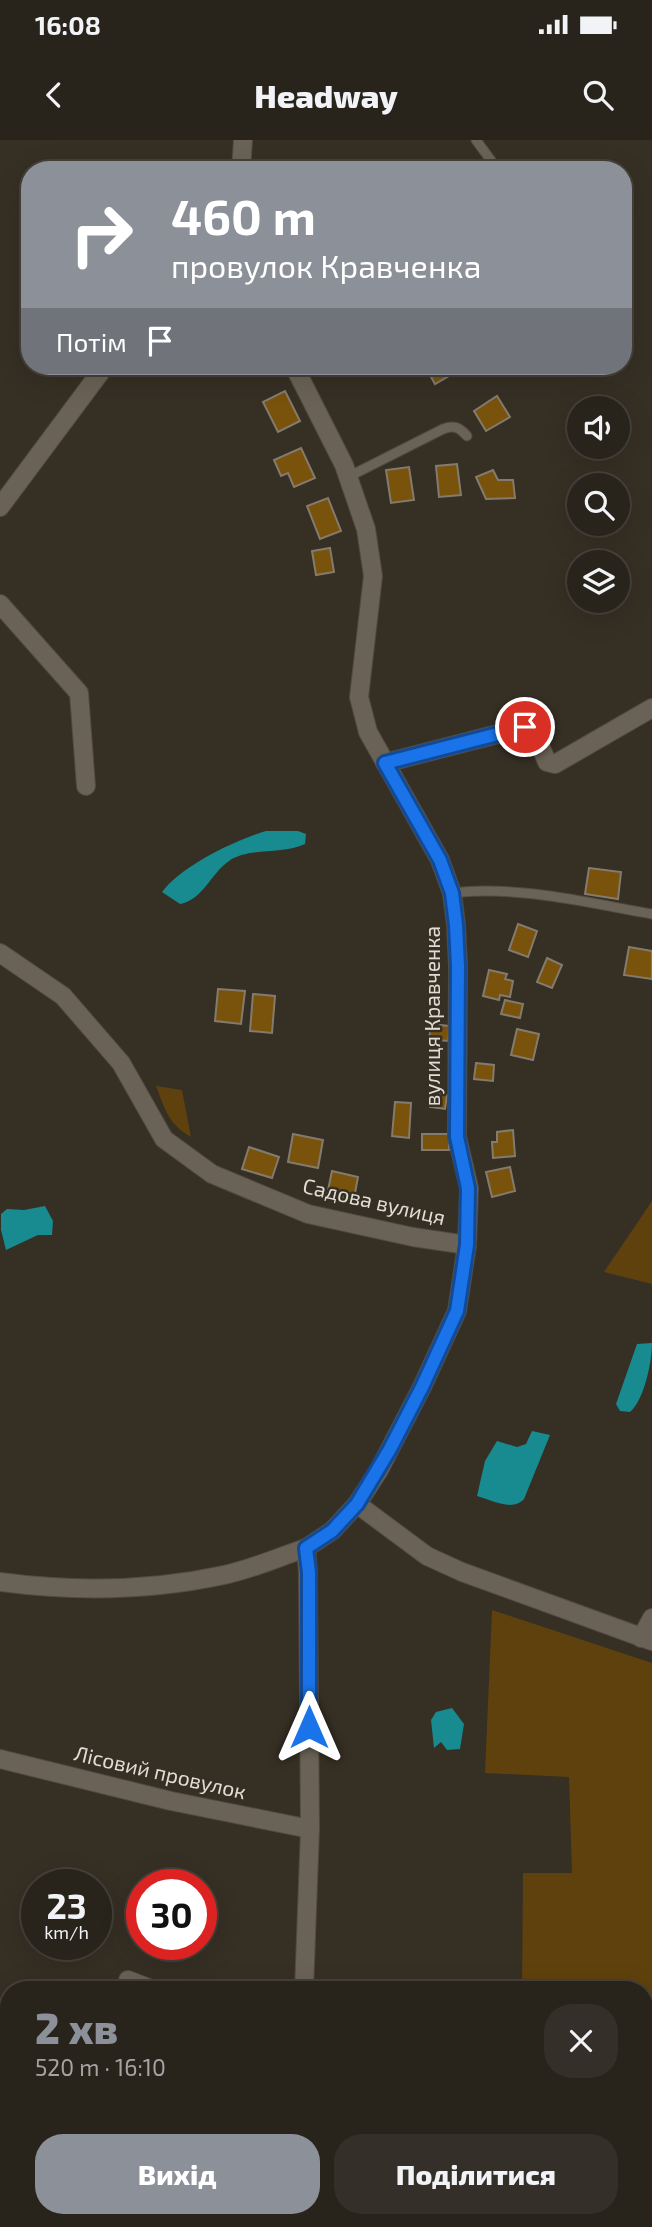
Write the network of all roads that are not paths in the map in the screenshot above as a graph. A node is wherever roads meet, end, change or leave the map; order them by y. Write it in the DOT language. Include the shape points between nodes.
graph roads {
  1 [pos="243,140"];
  2 [pos="476,140"];
  3 [pos="242,161"];
  4 [pos="491,161"];
  5 [pos="98,375"];
  6 [pos="299,375"];
  7 [pos="467,436"];
  8 [pos="348,477"];
  9 [pos="0,508"];
  10 [pos="0,604"];
  11 [pos="652,708"];
  12 [pos="385,763"];
  13 [pos="86,786"];
  14 [pos="452,893"];
  15 [pos="652,914"];
  16 [pos="0,953"];
  17 [pos="467,1245"];
  18 [pos="357,1504"];
  19 [pos="306,1548"];
  20 [pos="0,1582"];
  21 [pos="652,1618"];
  22 [pos="647,1639"];
  23 [pos="0,1759"];
  24 [pos="310,1829"];
  25 [pos="128,1979"];
  26 [pos="133,1981"];
  27 [pos="304,1981"];
  1 -- 3 [label="street"];
  2 -- 4 [label="lane"];
  5 -- 9 [label="street"];
  6 -- 8 [label="street, вулиця Кравченка"];
  7 -- 8 [label="lane" via="460,428 443,429"];
  8 -- 12 [label="street, вулиця Кравченка" via="366,530 373,576 359,698 368,732"];
  10 -- 13 [label="street" via="79,693"];
  11 -- 12 [label="street" via="555,764 547,762 534,731 525,727"];
  12 -- 14 [label="street, вулиця Кравченка" via="440,860"];
  14 -- 15 [label="lane" via="541,895"];
  14 -- 17 [label="street, вулиця Кравченка" via="458,966 457,1137 468,1188"];
  16 -- 17 [label="street, Садова вулиця" via="63,996 121,1062 164,1139 212,1174 308,1214"];
  17 -- 18 [label="street, вулиця Кравченка" via="457,1311 416,1399"];
  18 -- 19 [label="street, вулиця Кравченка" via="332,1531"];
  18 -- 22 [label="street" via="427,1556"];
  19 -- 20 [label="street, вулиця Кравченка" via="227,1574 158,1587 51,1589"];
  19 -- 24 [label="street"];
  21 -- 22 [label="street"];
  23 -- 24 [label="street, Лісовий провулок"];
  24 -- 27 [label="street"];
  25 -- 26 [label="street"];
}
